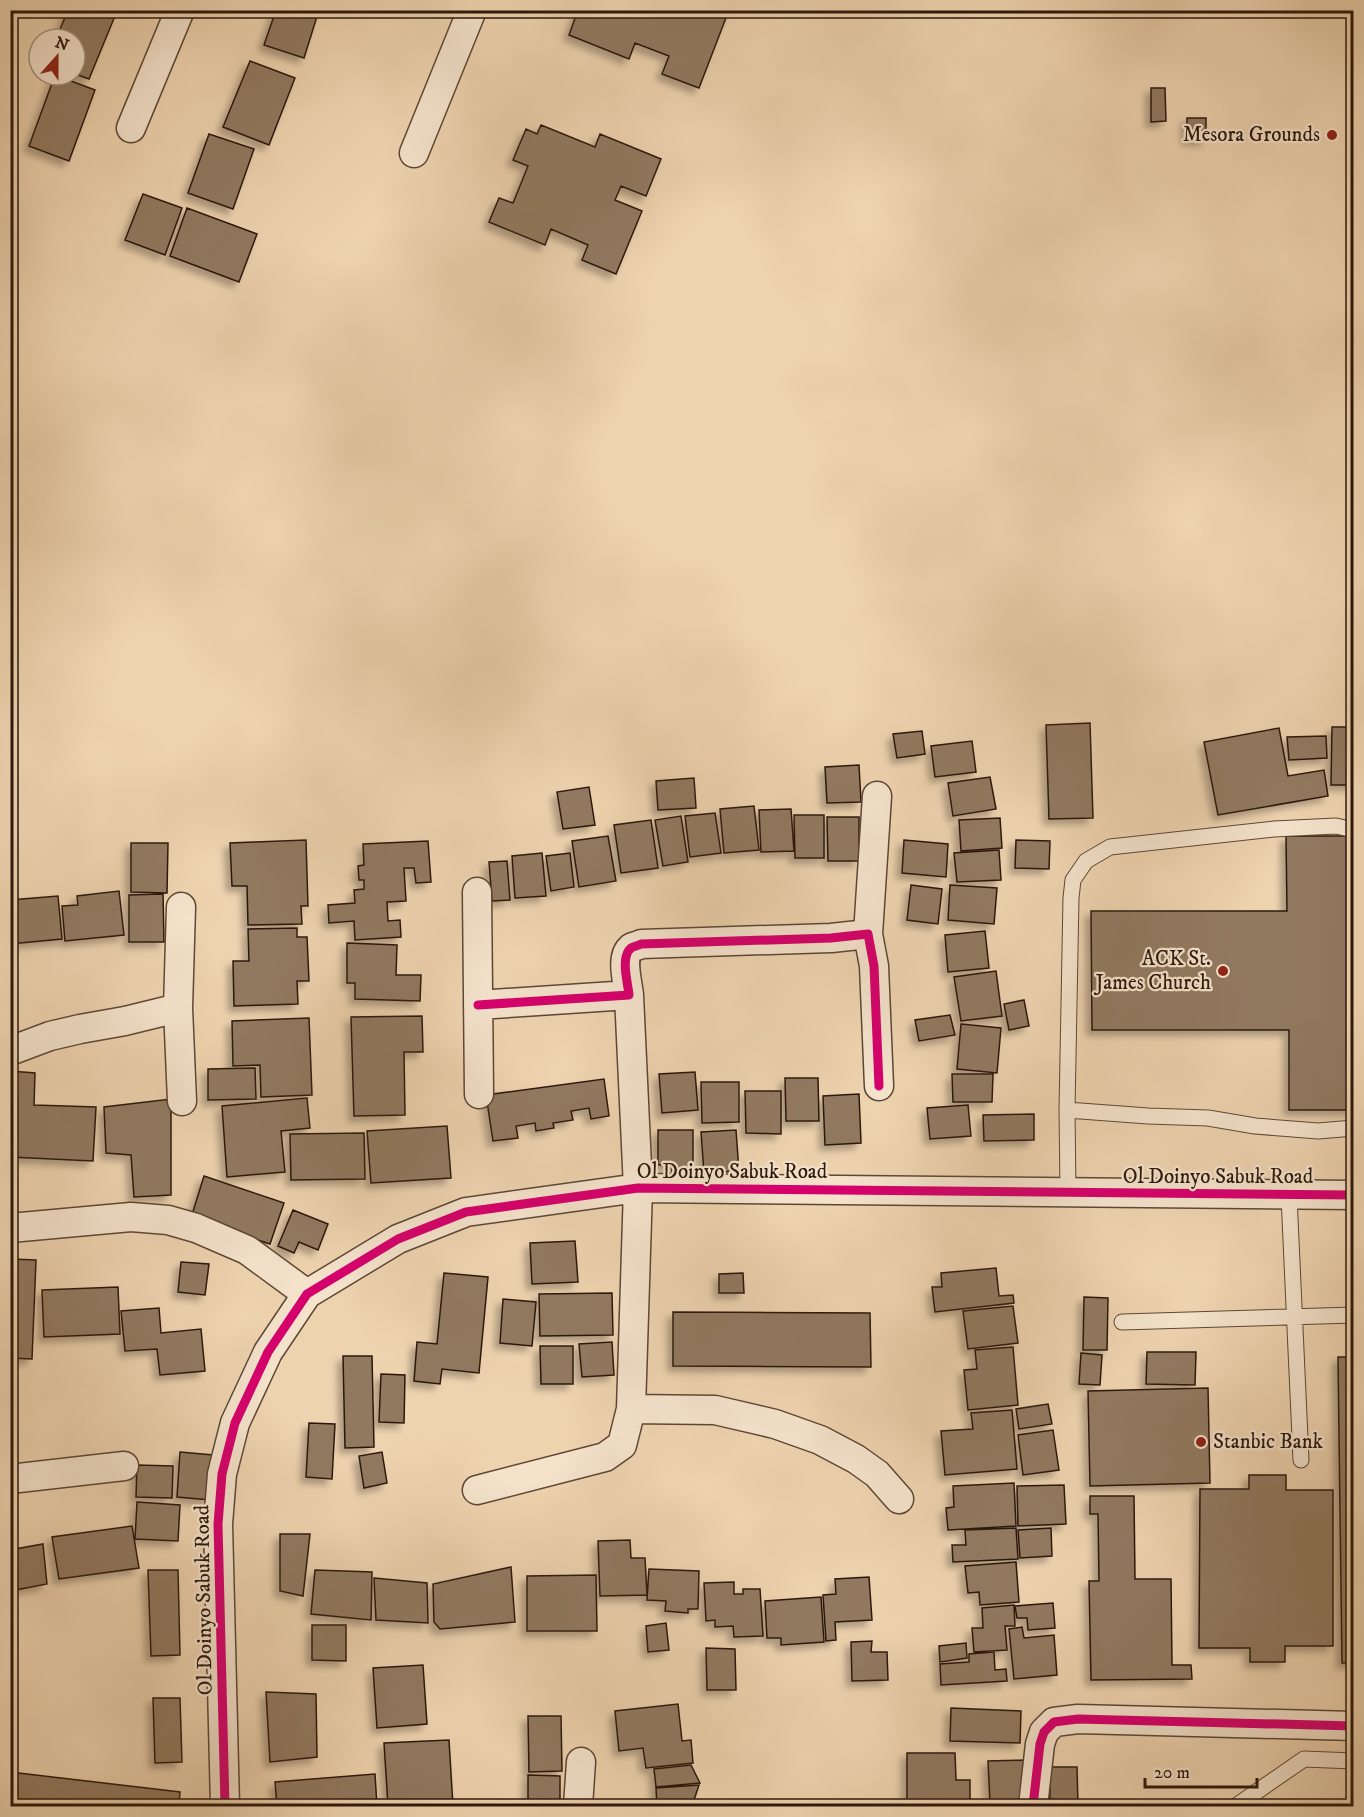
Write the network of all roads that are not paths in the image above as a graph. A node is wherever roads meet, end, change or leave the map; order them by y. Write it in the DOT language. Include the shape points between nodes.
graph roads {
  1 [pos="180,10"];
  2 [pos="472,10"];
  3 [pos="131,128"];
  4 [pos="414,153"];
  5 [pos="878,796"];
  6 [pos="1353,830"];
  7 [pos="477,892"];
  8 [pos="181,907"];
  9 [pos="868,934"];
  10 [pos="629,995"];
  11 [pos="478,1005"];
  12 [pos="178,1008"];
  13 [pos="10,1051"];
  14 [pos="879,1086"];
  15 [pos="479,1094"];
  16 [pos="182,1101"];
  17 [pos="1067,1110"];
  18 [pos="1353,1128"];
  19 [pos="638,1188"];
  20 [pos="1068,1194"];
  21 [pos="1353,1195"];
  22 [pos="1289,1196"];
  23 [pos="10,1228"];
  24 [pos="307,1294"];
  25 [pos="1353,1315"];
  26 [pos="1294,1318"];
  27 [pos="1122,1322"];
  28 [pos="631,1409"];
  29 [pos="1301,1460"];
  30 [pos="124,1466"];
  31 [pos="10,1479"];
  32 [pos="477,1490"];
  33 [pos="899,1499"];
  34 [pos="1353,1726"];
  35 [pos="1353,1761"];
  36 [pos="581,1762"];
  37 [pos="225,1806"];
  38 [pos="578,1806"];
  39 [pos="1032,1806"];
  40 [pos="1236,1806"];
  1 -- 3 [label="street"];
  2 -- 4 [label="street"];
  5 -- 9 [label="street"];
  6 -- 17 [label="lane" via="1336,826 1274,829 1110,847 1086,861 1073,880 1071,898"];
  7 -- 11 [label="street"];
  8 -- 12 [label="street"];
  9 -- 10 [label="street" via="640,945 631,948 627,956"];
  9 -- 14 [label="street" via="874,966"];
  10 -- 11 [label="street"];
  10 -- 19 [label="street"];
  11 -- 15 [label="street"];
  12 -- 13 [label="street" via="50,1036"];
  12 -- 16 [label="street"];
  17 -- 18 [label="lane" via="1208,1118 1318,1131"];
  17 -- 20 [label="lane"];
  19 -- 20 [label="street, Ol Doinyo Sabuk Road"];
  19 -- 24 [label="street, Ol Doinyo Sabuk Road" via="466,1212 398,1239"];
  19 -- 28 [label="street"];
  20 -- 22 [label="street, Ol Doinyo Sabuk Road"];
  21 -- 22 [label="street, Ol Doinyo Sabuk Road"];
  22 -- 26 [label="lane"];
  23 -- 24 [label="street" via="131,1217 168,1220 247,1250"];
  24 -- 37 [label="street, Ol Doinyo Sabuk Road" via="268,1352 234,1423 222,1474 218,1524"];
  25 -- 26 [label="lane"];
  26 -- 27 [label="lane"];
  26 -- 29 [label="lane"];
  28 -- 32 [label="street" via="622,1445 605,1457"];
  28 -- 33 [label="street" via="714,1410 775,1424 820,1440 856,1459 877,1474"];
  30 -- 31 [label="street"];
  34 -- 39 [label="street" via="1078,1719 1054,1722 1044,1732 1040,1744"];
  35 -- 40 [label="lane" via="1304,1759"];
  36 -- 38 [label="street"];
}
